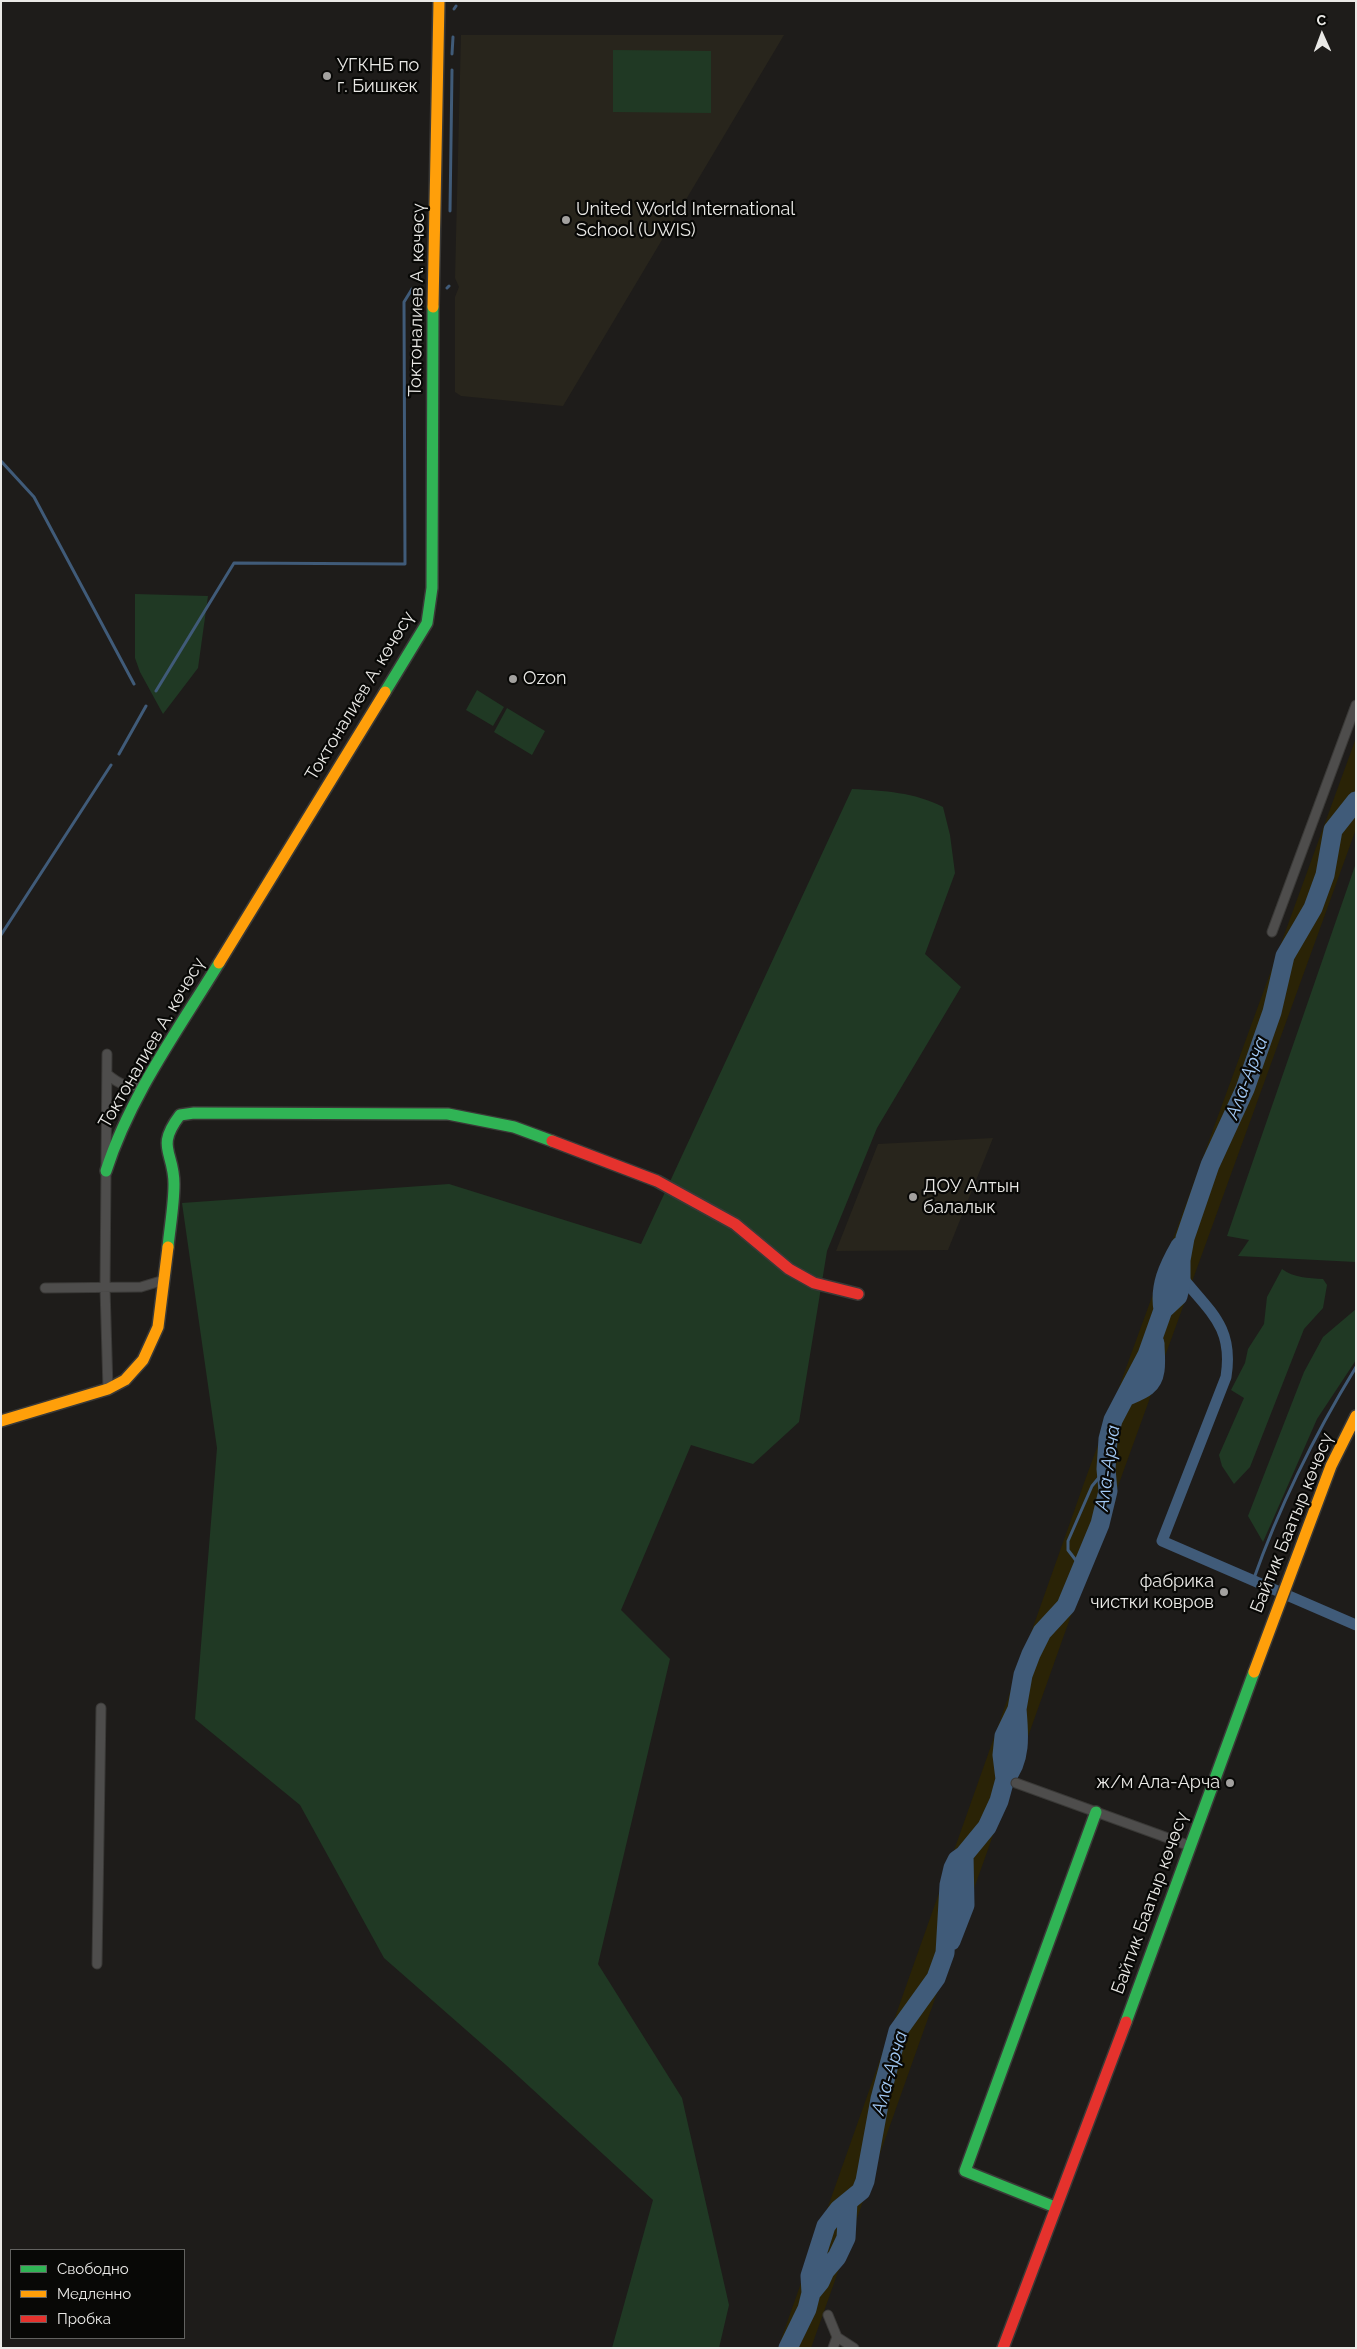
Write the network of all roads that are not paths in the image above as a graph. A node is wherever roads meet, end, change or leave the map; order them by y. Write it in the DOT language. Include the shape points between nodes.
graph roads {
  1 [pos="439,1"];
  2 [pos="1356,705"];
  3 [pos="1272,932"];
  4 [pos="107,1054"];
  5 [pos="107,1074"];
  6 [pos="146,1082"];
  7 [pos="106,1171"];
  8 [pos="164,1280"];
  9 [pos="45,1288"];
  10 [pos="105,1288"];
  11 [pos="858,1294"];
  12 [pos="108,1389"];
  13 [pos="1356,1416"];
  14 [pos="1,1421"];
  15 [pos="101,1708"];
  16 [pos="1016,1783"];
  17 [pos="1096,1812"];
  18 [pos="1190,1846"];
  19 [pos="97,1964"];
  20 [pos="1055,2208"];
  21 [pos="828,2315"];
  22 [pos="837,2337"];
  23 [pos="834,2348"];
  24 [pos="854,2348"];
  25 [pos="1003,2348"];
  1 -- 6 [label="street, Токтоналиев А. көчөсү" via="432,358 432,588 427,623"];
  2 -- 3 [label="street"];
  4 -- 5 [label="street"];
  5 -- 6 [label="street" via="123,1086 138,1086"];
  5 -- 7 [label="street"];
  6 -- 7 [label="street, Токтоналиев А. көчөсү" via="125,1119"];
  7 -- 10 [label="street"];
  8 -- 10 [label="street" via="142,1287"];
  8 -- 11 [label="street" via="174,1196 166,1142 171,1127 180,1116 194,1113 448,1114 514,1127 657,1181 735,1224 789,1269 814,1282"];
  8 -- 12 [label="street" via="158,1327 152,1343 125,1380"];
  9 -- 10 [label="street"];
  10 -- 12 [label="street"];
  12 -- 14 [label="street"];
  13 -- 18 [label="street, Байтик Баатыр көчөсү" via="1331,1466"];
  15 -- 19 [label="street"];
  16 -- 17 [label="street"];
  17 -- 18 [label="street"];
  17 -- 20 [label="street" via="965,2171"];
  18 -- 20 [label="street, Байтик Баатыр көчөсү"];
  20 -- 25 [label="street, Байтик Баатыр көчөсү"];
  21 -- 22 [label="street"];
  22 -- 23 [label="street"];
  22 -- 24 [label="street"];
}
